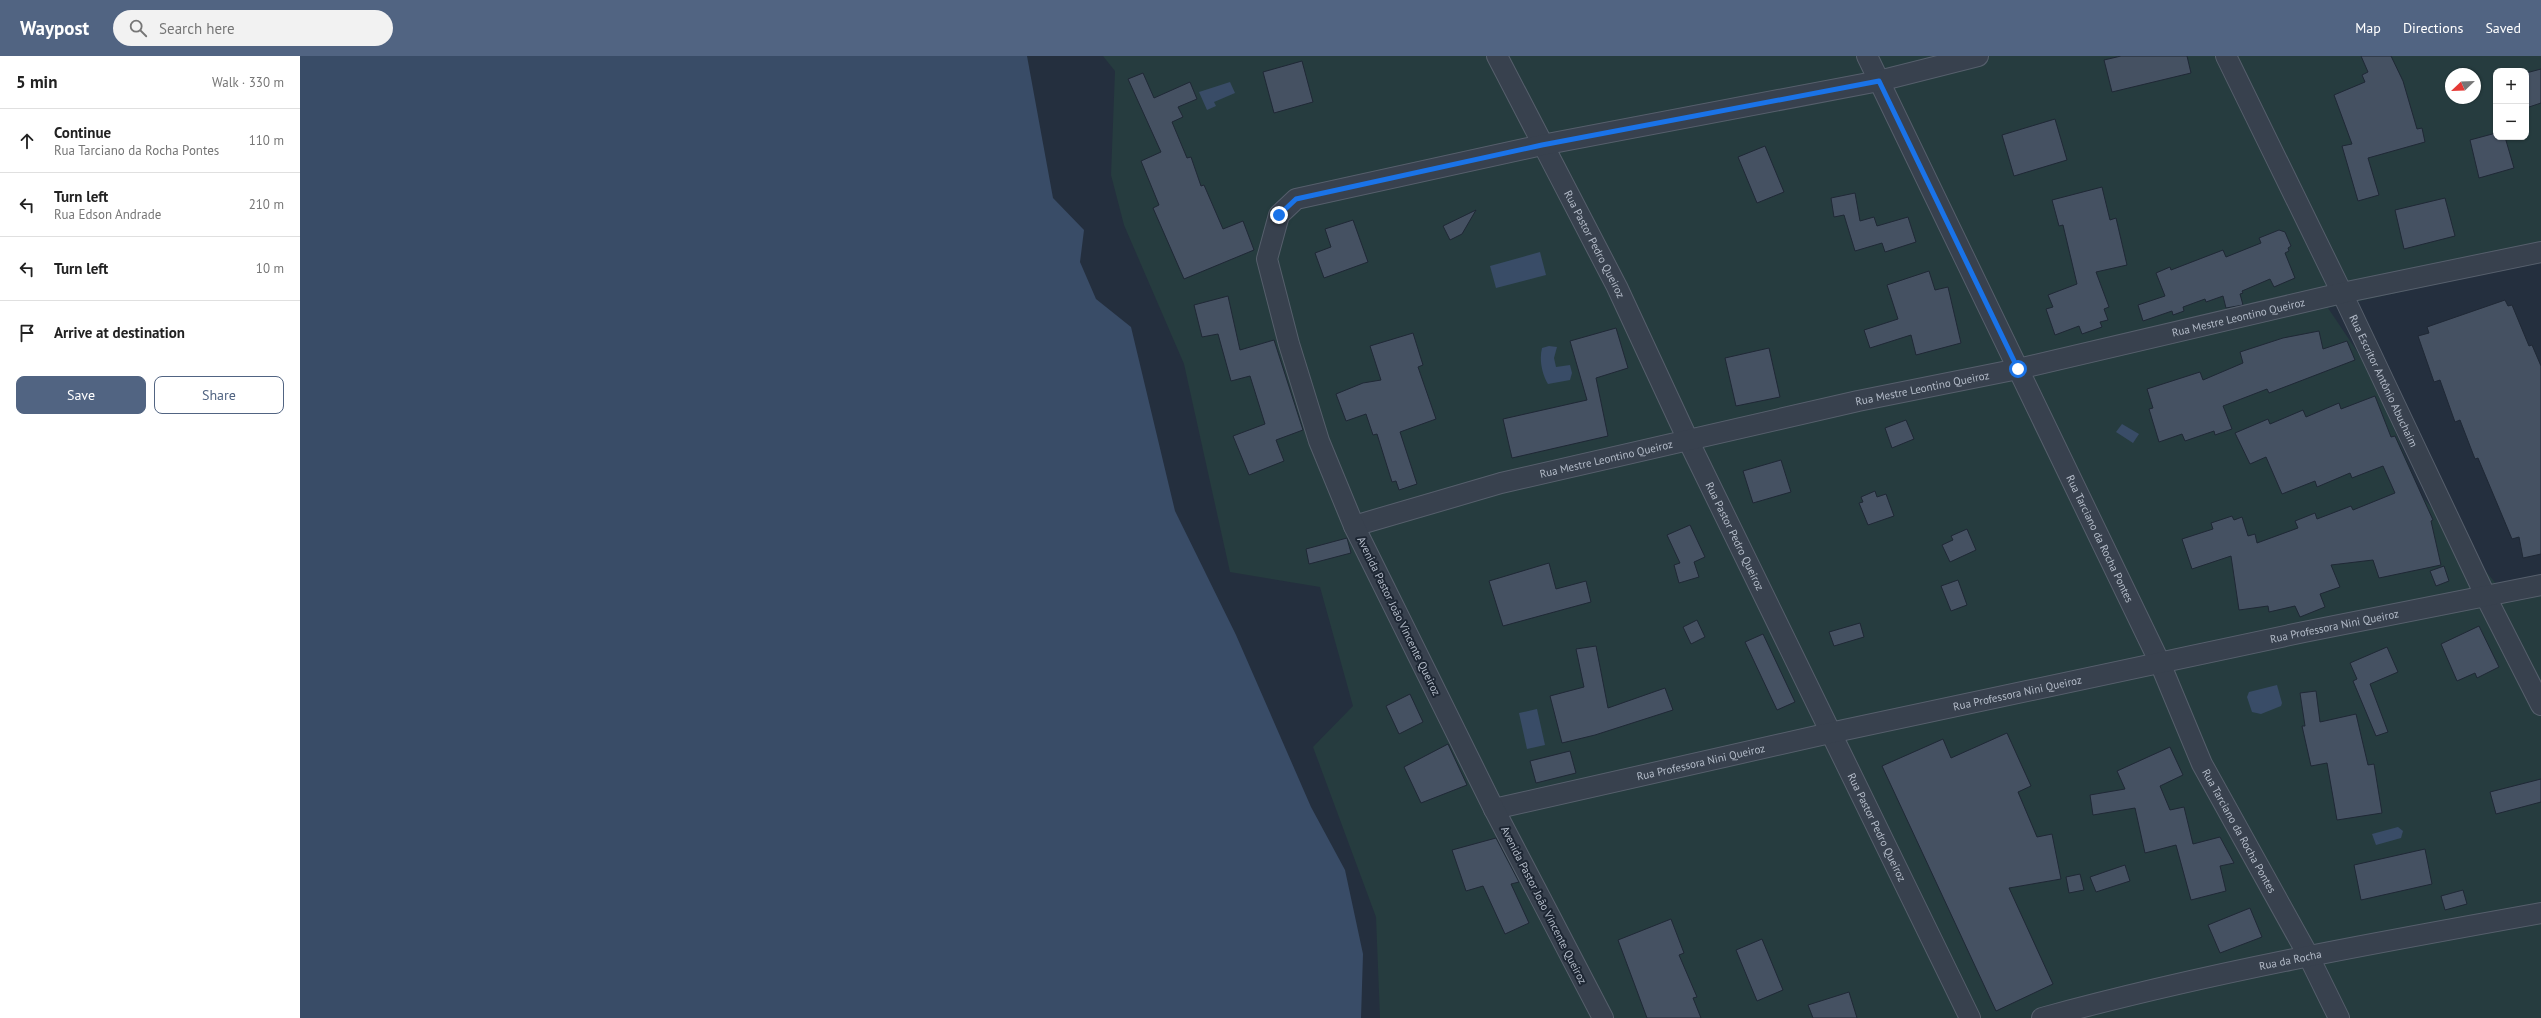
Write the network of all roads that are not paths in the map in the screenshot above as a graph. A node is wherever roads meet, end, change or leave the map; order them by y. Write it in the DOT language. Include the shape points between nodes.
graph roads {
  1 [pos="1497,56"];
  2 [pos="1867,56"];
  3 [pos="1978,56"];
  4 [pos="2226,56"];
  5 [pos="1879,81"];
  6 [pos="1542,145"];
  7 [pos="2541,252"];
  8 [pos="2342,293"];
  9 [pos="2018,369"];
  10 [pos="1688,440"];
  11 [pos="1354,526"];
  12 [pos="2541,585"];
  13 [pos="2486,597"];
  14 [pos="2160,663"];
  15 [pos="2541,705"];
  16 [pos="1830,733"];
  17 [pos="1494,809"];
  18 [pos="2541,913"];
  19 [pos="2308,955"];
  20 [pos="1603,1018"];
  21 [pos="1970,1018"];
  22 [pos="2042,1018"];
  23 [pos="2339,1018"];
  1 -- 6 [label="street, Rua Pastor Pedro Queiroz"];
  2 -- 5 [label="street, Rua Tarciano da Rocha Pontes"];
  3 -- 5 [label="street"];
  4 -- 8 [label="street, Rua Escritor Antônio Abuchaim"];
  5 -- 6 [label="street"];
  5 -- 9 [label="street, Rua Tarciano da Rocha Pontes"];
  6 -- 10 [label="street, Rua Pastor Pedro Queiroz" via="1617,287"];
  6 -- 11 [label="street, Avenida Pastor João Vincente Queiroz" via="1296,199 1279,215 1268,259 1289,344 1319,441"];
  7 -- 8 [label="street, Rua Mestre Leontino Queiroz"];
  8 -- 9 [label="street, Rua Mestre Leontino Queiroz"];
  8 -- 13 [label="street, Rua Escritor Antônio Abuchaim"];
  9 -- 10 [label="street, Rua Mestre Leontino Queiroz" via="1858,401"];
  9 -- 14 [label="street, Rua Tarciano da Rocha Pontes"];
  10 -- 11 [label="street, Rua Mestre Leontino Queiroz" via="1501,483"];
  10 -- 16 [label="street, Rua Pastor Pedro Queiroz"];
  11 -- 17 [label="street, Avenida Pastor João Vincente Queiroz"];
  12 -- 13 [label="street, Rua Professora Nini Queiroz"];
  13 -- 14 [label="street, Rua Professora Nini Queiroz"];
  13 -- 15 [label="street, Rua Escritor Antônio Abuchaim"];
  14 -- 16 [label="street, Rua Professora Nini Queiroz"];
  14 -- 19 [label="street, Rua Tarciano da Rocha Pontes" via="2202,764"];
  16 -- 17 [label="street, Rua Professora Nini Queiroz"];
  16 -- 21 [label="street, Rua Pastor Pedro Queiroz"];
  17 -- 20 [label="street, Avenida Pastor João Vincente Queiroz"];
  18 -- 19 [label="street, Rua da Rocha"];
  19 -- 22 [label="street, Rua da Rocha" via="2122,996"];
  19 -- 23 [label="street, Rua Tarciano da Rocha Pontes"];
}
